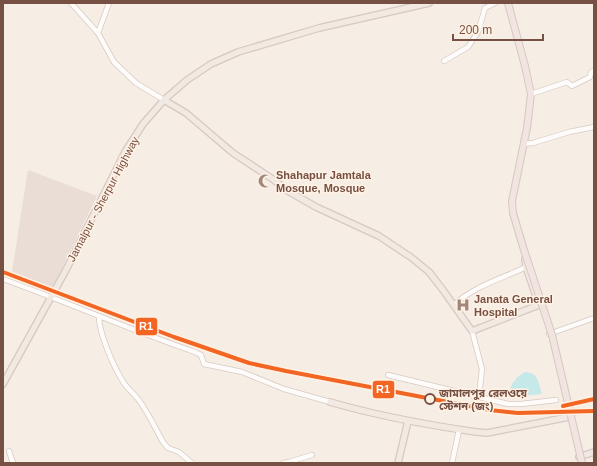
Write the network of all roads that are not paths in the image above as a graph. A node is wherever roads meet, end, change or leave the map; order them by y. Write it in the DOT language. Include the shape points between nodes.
graph roads {
  1 [pos="71,3"];
  2 [pos="109,3"];
  3 [pos="429,3"];
  4 [pos="495,3"];
  5 [pos="508,3"];
  6 [pos="98,33"];
  7 [pos="444,61"];
  8 [pos="594,71"];
  9 [pos="531,94"];
  10 [pos="164,100"];
  11 [pos="594,127"];
  12 [pos="523,144"];
  13 [pos="524,250"];
  14 [pos="526,267"];
  15 [pos="3,279"];
  16 [pos="52,297"];
  17 [pos="454,305"];
  18 [pos="539,305"];
  19 [pos="99,317"];
  20 [pos="594,318"];
  21 [pos="472,331"];
  22 [pos="549,334"];
  23 [pos="388,375"];
  24 [pos="3,384"];
  25 [pos="479,398"];
  26 [pos="556,400"];
  27 [pos="330,402"];
  28 [pos="569,417"];
  29 [pos="408,421"];
  30 [pos="459,430"];
  31 [pos="9,451"];
  32 [pos="594,452"];
  33 [pos="312,455"];
  34 [pos="580,461"];
  35 [pos="13,463"];
  36 [pos="192,463"];
  37 [pos="283,463"];
  38 [pos="289,463"];
  39 [pos="398,463"];
  40 [pos="452,463"];
  1 -- 6 [label="street"];
  2 -- 6 [label="street"];
  3 -- 10 [label="main road, Jamalpur - Sherpur Highway" via="319,28 238,52 211,64"];
  4 -- 7 [label="street" via="485,8 478,32 468,47"];
  5 -- 9 [label="highway"];
  6 -- 10 [label="street" via="114,62 136,83"];
  8 -- 9 [label="street" via="590,77 572,86 567,82"];
  9 -- 12 [label="highway"];
  10 -- 16 [label="main road, Jamalpur - Sherpur Highway" via="143,124 125,152"];
  10 -- 17 [label="main road" via="186,113 233,153 288,191 379,236 412,258 429,272"];
  11 -- 12 [label="street"];
  12 -- 13 [label="highway" via="512,201 513,214"];
  13 -- 14 [label="main road"];
  13 -- 34 [label="highway, bridge" via="552,335"];
  14 -- 17 [label="street" via="485,284"];
  14 -- 18 [label="main road"];
  15 -- 16 [label="street"];
  16 -- 19 [label="street"];
  16 -- 24 [label="main road, Jamalpur - Sherpur Highway"];
  17 -- 21 [label="main road"];
  18 -- 21 [label="main road"];
  18 -- 22 [label="main road"];
  19 -- 27 [label="street" via="195,352 201,355 204,364 242,372 284,389"];
  19 -- 36 [label="street" via="103,336 122,380 139,400 168,448 179,452"];
  20 -- 22 [label="street"];
  21 -- 25 [label="street" via="482,369"];
  22 -- 28 [label="main road"];
  23 -- 25 [label="street"];
  25 -- 26 [label="street" via="508,404"];
  27 -- 29 [label="main road"];
  28 -- 30 [label="main road" via="487,433"];
  28 -- 34 [label="main road"];
  29 -- 30 [label="main road"];
  29 -- 39 [label="main road"];
  30 -- 40 [label="street"];
  31 -- 35 [label="street"];
  32 -- 34 [label="main road"];
  33 -- 38 [label="street"];
  37 -- 38 [label="street"];
}
